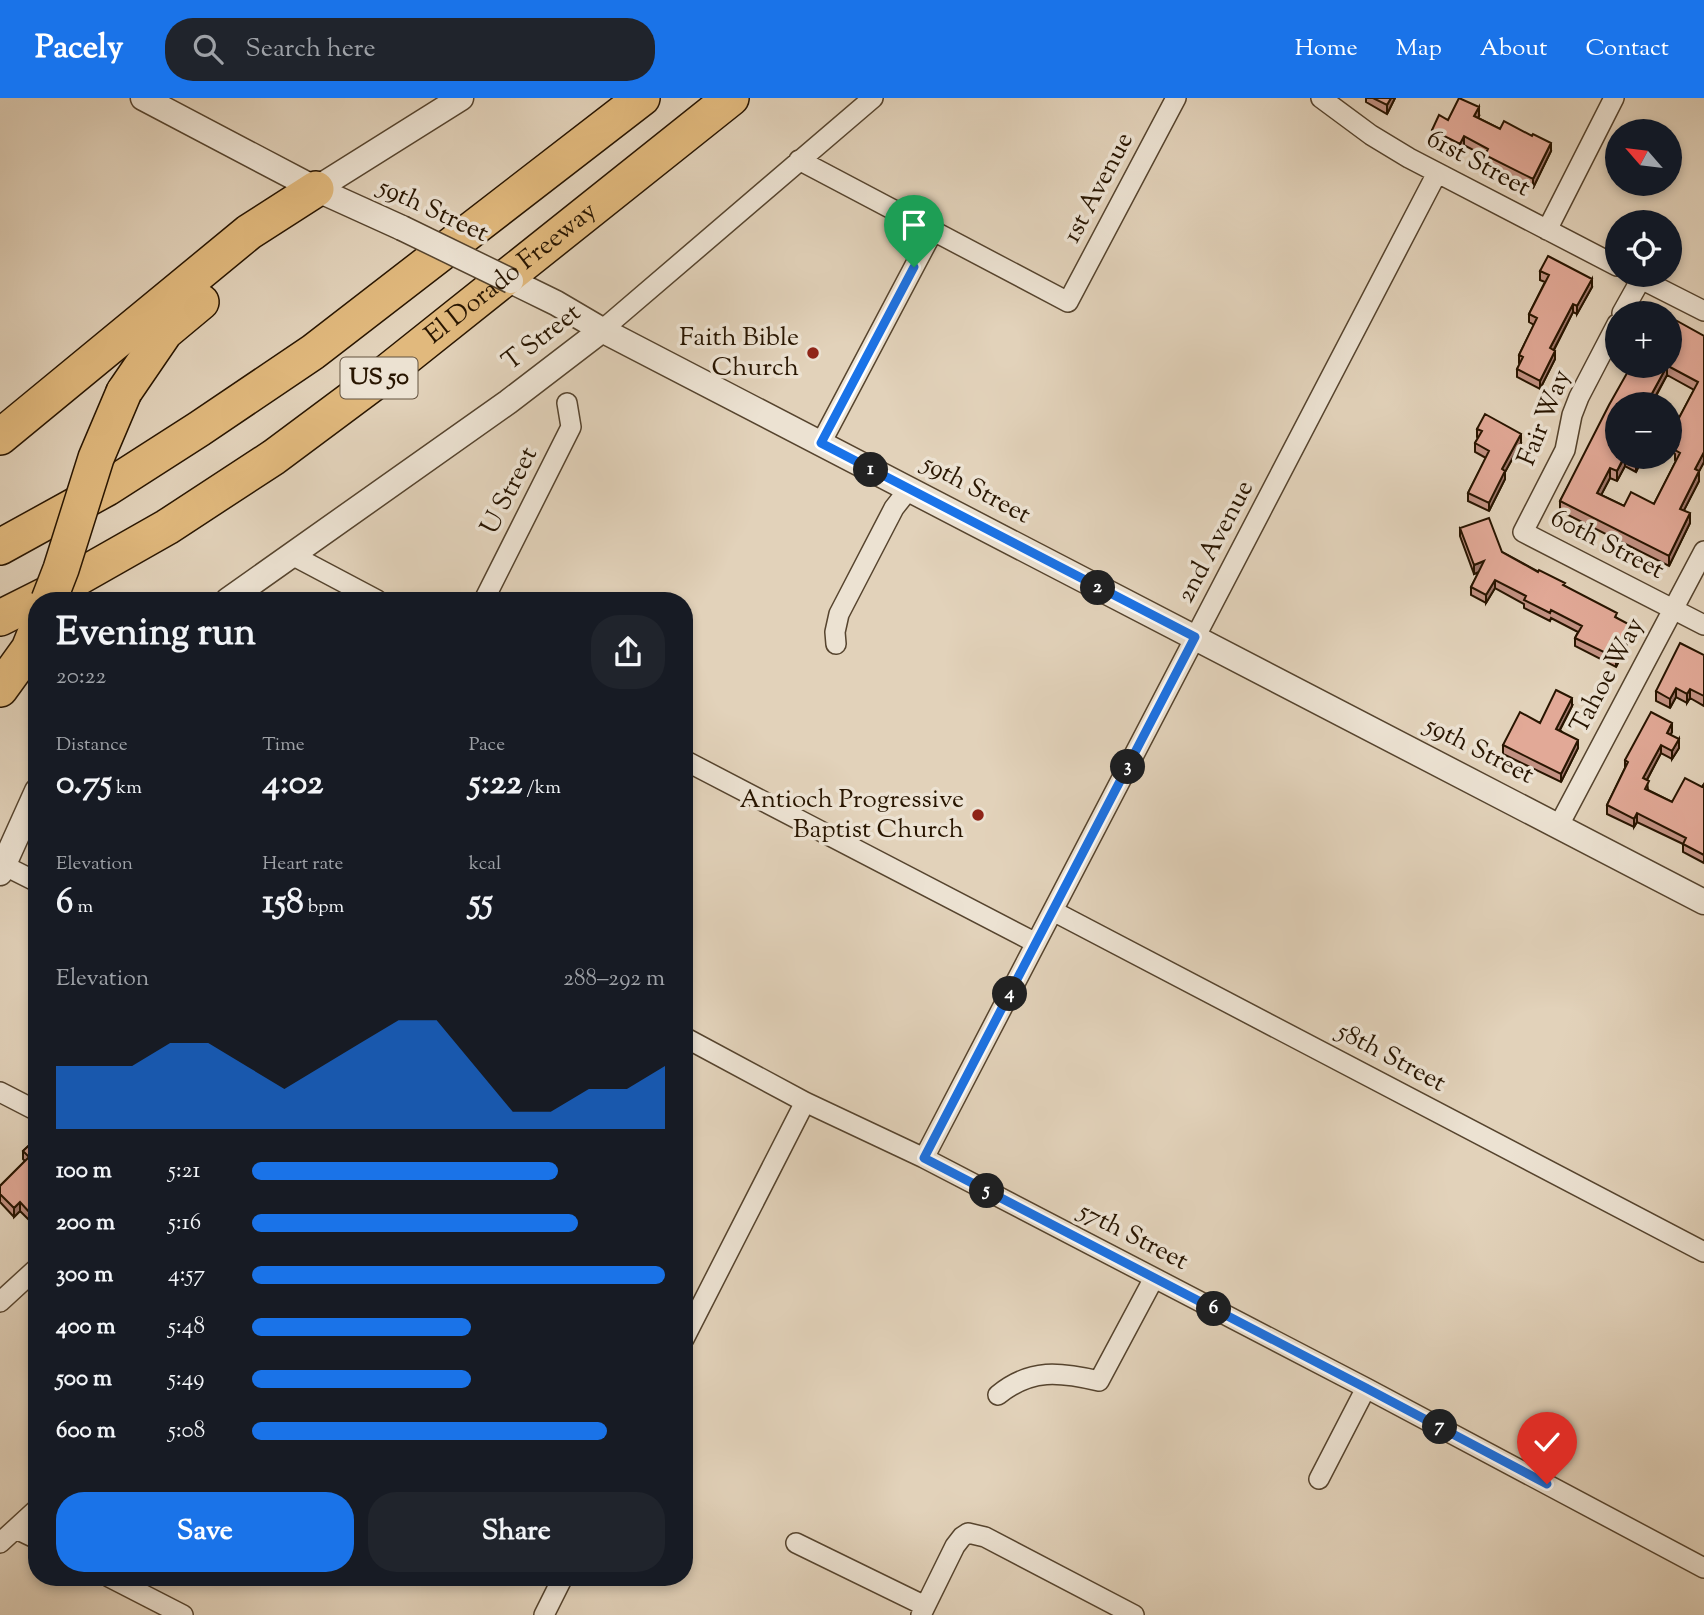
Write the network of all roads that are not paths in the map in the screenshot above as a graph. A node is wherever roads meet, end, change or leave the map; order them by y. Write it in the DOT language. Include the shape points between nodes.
graph roads {
  1 [pos="143,98"];
  2 [pos="461,98"];
  3 [pos="642,98"];
  4 [pos="731,98"];
  5 [pos="873,98"];
  6 [pos="1176,98"];
  7 [pos="1614,98"];
  8 [pos="1327,100"];
  9 [pos="799,160"];
  10 [pos="1437,173"];
  11 [pos="316,189"];
  12 [pos="1547,230"];
  13 [pos="933,231"];
  14 [pos="1605,260"];
  15 [pos="1657,287"];
  16 [pos="1704,311"];
  17 [pos="602,330"];
  18 [pos="1605,347"];
  19 [pos="567,403"];
  20 [pos="0,437"];
  21 [pos="821,443"];
  22 [pos="909,489"];
  23 [pos="1523,532"];
  24 [pos="0,547"];
  25 [pos="1704,551"];
  26 [pos="292,555"];
  27 [pos="51,592"];
  28 [pos="52,592"];
  29 [pos="239,592"];
  30 [pos="362,592"];
  31 [pos="488,592"];
  32 [pos="28,604"];
  33 [pos="1673,609"];
  34 [pos="0,618"];
  35 [pos="1704,625"];
  36 [pos="1195,637"];
  37 [pos="836,644"];
  38 [pos="28,650"];
  39 [pos="0,690"];
  40 [pos="693,765"];
  41 [pos="28,811"];
  42 [pos="1559,825"];
  43 [pos="2,869"];
  44 [pos="28,879"];
  45 [pos="1704,902"];
  46 [pos="1053,911"];
  47 [pos="1036,943"];
  48 [pos="693,1042"];
  49 [pos="0,1092"];
  50 [pos="805,1102"];
  51 [pos="28,1106"];
  52 [pos="924,1158"];
  53 [pos="1704,1252"];
  54 [pos="28,1276"];
  55 [pos="1154,1278"];
  56 [pos="0,1302"];
  57 [pos="693,1318"];
  58 [pos="1366,1388"];
  59 [pos="998,1395"];
  60 [pos="1319,1479"];
  61 [pos="28,1518"];
  62 [pos="16,1529"];
  63 [pos="28,1535"];
  64 [pos="0,1543"];
  65 [pos="796,1543"];
  66 [pos="1704,1568"];
  67 [pos="127,1586"];
  68 [pos="558,1586"];
  69 [pos="923,1611"];
  70 [pos="183,1615"];
  71 [pos="544,1615"];
  72 [pos="1134,1615"];
  1 -- 11 [label="street, 59th Street"];
  2 -- 11 [label="street"];
  3 -- 24 [label="highway, El Dorado Freeway / US 50" via="313,352 107,488"];
  4 -- 28 [label="highway, El Dorado Freeway / US 50" via="274,457 167,527"];
  5 -- 9 [label="street, T Street"];
  6 -- 13 [label="street, 1st Avenue" via="1068,302"];
  7 -- 12 [label="street"];
  8 -- 10 [label="street, 61st Street" via="1371,135"];
  9 -- 13 [label="street"];
  9 -- 17 [label="street, T Street"];
  10 -- 12 [label="street, 61st Street"];
  10 -- 36 [label="street, 2nd Avenue"];
  11 -- 17 [label="street, 59th Street, bridge" via="556,303"];
  11 -- 20 [label="highway" via="249,232"];
  11 -- 27 [label="highway, bridge" via="235,274 165,332 124,392 96,458"];
  12 -- 14 [label="street, 61st Street"];
  13 -- 21 [label="street"];
  15 -- 16 [label="street"];
  17 -- 21 [label="street, 59th Street"];
  17 -- 26 [label="street, T Street"];
  18 -- 23 [label="street, Fair Way" via="1572,415 1565,450"];
  19 -- 31 [label="street, U Street" via="571,427"];
  21 -- 22 [label="street, 59th Street"];
  22 -- 36 [label="street, 59th Street"];
  22 -- 37 [label="street" via="894,508 839,614"];
  23 -- 33 [label="street, 60th Street"];
  25 -- 33 [label="street, Tahoe Way"];
  26 -- 29 [label="street, T Street"];
  26 -- 30 [label="street"];
  32 -- 34 [label="highway, El Dorado Freeway / US 50"];
  33 -- 35 [label="street, 60th Street"];
  33 -- 42 [label="street, Tahoe Way"];
  36 -- 42 [label="street, 59th Street"];
  36 -- 46 [label="street, 2nd Avenue"];
  38 -- 39 [label="highway"];
  40 -- 47 [label="street"];
  41 -- 43 [label="street"];
  42 -- 45 [label="street, 59th Street"];
  43 -- 44 [label="street"];
  46 -- 47 [label="street, 2nd Avenue"];
  46 -- 53 [label="street, 58th Street"];
  47 -- 52 [label="street, 2nd Avenue"];
  48 -- 50 [label="street, 57th Street"];
  49 -- 51 [label="street"];
  50 -- 52 [label="street, 57th Street"];
  50 -- 57 [label="street"];
  52 -- 55 [label="street, 57th Street"];
  54 -- 56 [label="street"];
  55 -- 58 [label="street, 57th Street"];
  55 -- 59 [label="street" via="1099,1381 1045,1373 1011,1384"];
  58 -- 60 [label="street"];
  58 -- 66 [label="street, 57th Street"];
  61 -- 62 [label="street"];
  62 -- 63 [label="street"];
  62 -- 64 [label="street"];
  65 -- 69 [label="street"];
  67 -- 70 [label="street"];
  68 -- 71 [label="street"];
  69 -- 72 [label="street" via="955,1546 968,1533 985,1537"];
}
